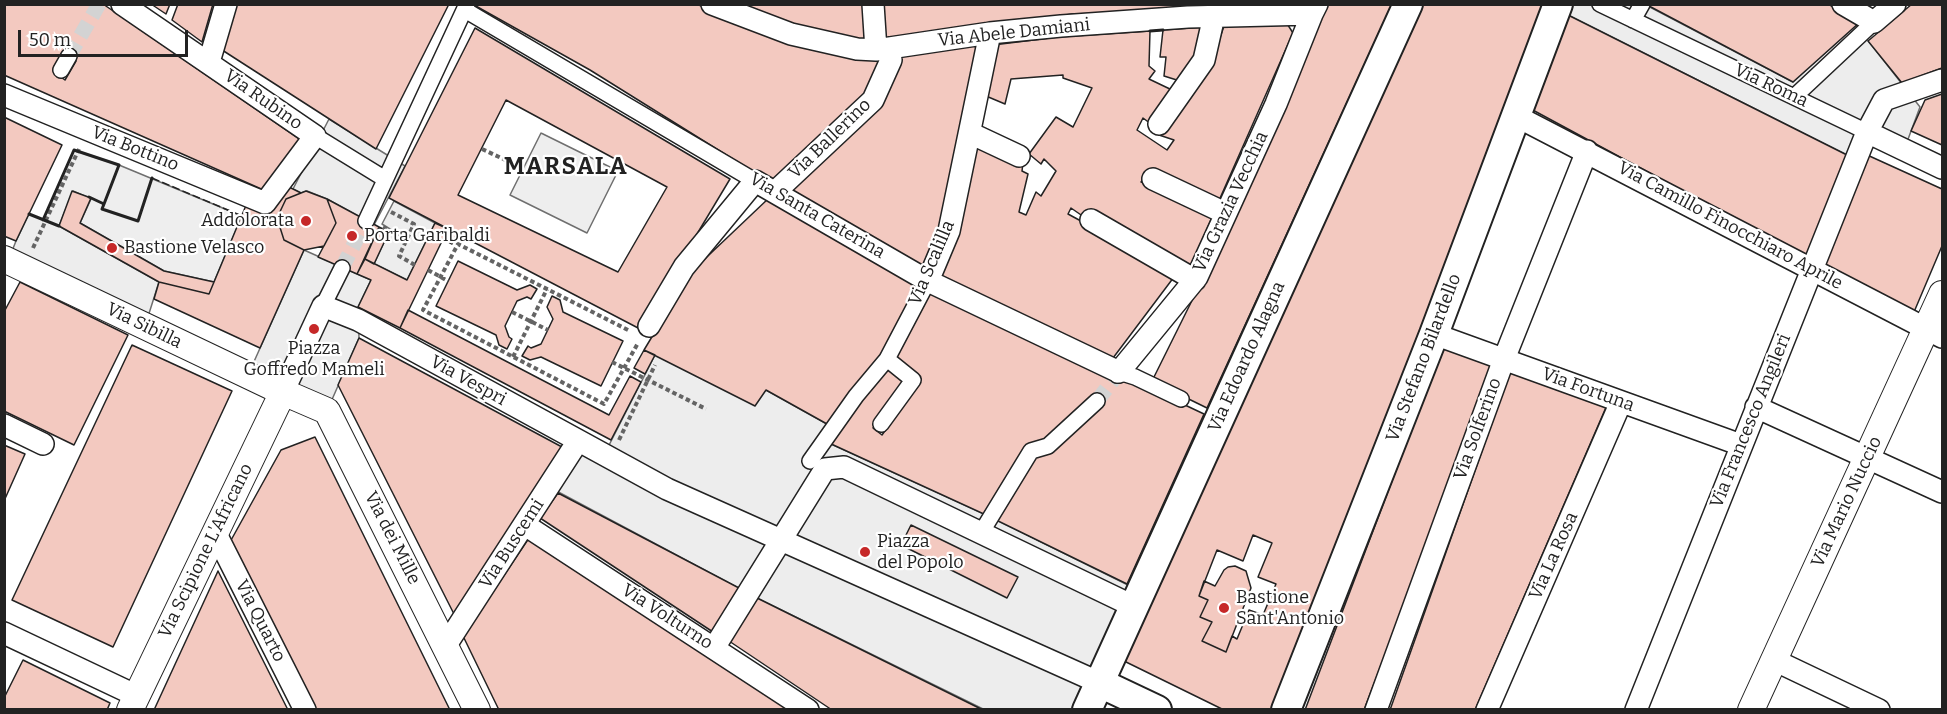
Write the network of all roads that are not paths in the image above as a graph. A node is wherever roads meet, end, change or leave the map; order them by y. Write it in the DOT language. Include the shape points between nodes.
graph roads {
  1 [pos="122,4"];
  2 [pos="226,4"];
  3 [pos="712,4"];
  4 [pos="873,4"];
  5 [pos="1408,4"];
  6 [pos="1558,4"];
  7 [pos="1600,4"];
  8 [pos="1642,4"];
  9 [pos="1844,4"];
  10 [pos="1895,4"];
  11 [pos="466,7"];
  12 [pos="1314,9"];
  13 [pos="1214,16"];
  14 [pos="1633,20"];
  15 [pos="1874,22"];
  16 [pos="990,33"];
  17 [pos="883,49"];
  18 [pos="69,56"];
  19 [pos="208,62"];
  20 [pos="61,70"];
  21 [pos="1942,80"];
  22 [pos="4,95"];
  23 [pos="1794,97"];
  24 [pos="1516,116"];
  25 [pos="1159,124"];
  26 [pos="1867,132"];
  27 [pos="970,133"];
  28 [pos="315,136"];
  29 [pos="1587,151"];
  30 [pos="1019,156"];
  31 [pos="1942,168"];
  32 [pos="385,179"];
  33 [pos="1153,179"];
  34 [pos="755,181"];
  35 [pos="775,192"];
  36 [pos="1226,213"];
  37 [pos="1091,220"];
  38 [pos="370,222"];
  39 [pos="6,263"];
  40 [pos="342,268"];
  41 [pos="1812,269"];
  42 [pos="928,280"];
  43 [pos="1195,280"];
  44 [pos="1942,294"];
  45 [pos="323,306"];
  46 [pos="641,332"];
  47 [pos="1935,333"];
  48 [pos="1434,334"];
  49 [pos="886,358"];
  50 [pos="1504,359"];
  51 [pos="1118,374"];
  52 [pos="283,392"];
  53 [pos="1181,399"];
  54 [pos="1097,401"];
  55 [pos="1621,402"];
  56 [pos="1756,407"];
  57 [pos="881,424"];
  58 [pos="4,425"];
  59 [pos="578,441"];
  60 [pos="44,444"];
  61 [pos="1741,445"];
  62 [pos="1867,458"];
  63 [pos="810,461"];
  64 [pos="1942,492"];
  65 [pos="525,525"];
  66 [pos="986,525"];
  67 [pos="215,532"];
  68 [pos="781,540"];
  69 [pos="1133,606"];
  70 [pos="4,633"];
  71 [pos="446,645"];
  72 [pos="714,648"];
  73 [pos="1774,660"];
  74 [pos="1100,683"];
  75 [pos="134,703"];
  76 [pos="305,710"];
  77 [pos="477,710"];
  78 [pos="808,710"];
  79 [pos="1087,710"];
  80 [pos="1157,710"];
  81 [pos="1286,710"];
  82 [pos="1376,710"];
  83 [pos="1487,710"];
  84 [pos="1636,710"];
  85 [pos="1751,710"];
  86 [pos="1879,710"];
  1 -- 19 [label="street, Via Rubino"];
  2 -- 19 [label="street"];
  3 -- 17 [label="street, Via Abele Damiani" via="791,34 857,50"];
  4 -- 17 [label="street, Via Ballerino"];
  5 -- 69 [label="main road, Via Edoardo Alagna"];
  6 -- 24 [label="main road, Via Stefano Bilardello"];
  7 -- 14 [label="street, Via Roma"];
  8 -- 14 [label="street"];
  9 -- 15 [label="street"];
  10 -- 15 [label="street"];
  11 -- 32 [label="street"];
  11 -- 34 [label="street, Via Santa Caterina"];
  12 -- 13 [label="street, Via Abele Damiani"];
  12 -- 36 [label="street, Via Grazia Vecchia"];
  13 -- 16 [label="street, Via Abele Damiani"];
  13 -- 25 [label="street" via="1204,60"];
  14 -- 23 [label="street, Via Roma"];
  15 -- 23 [label="street"];
  16 -- 17 [label="street, Via Abele Damiani"];
  16 -- 27 [label="street, Via Scalilla"];
  17 -- 35 [label="street, Via Ballerino" via="891,60 873,100"];
  18 -- 20 [label="street"];
  19 -- 28 [label="street, Via Rubino"];
  21 -- 26 [label="street, Via Francesco Angileri" via="1884,100"];
  22 -- 28 [label="street, Via Bottino" via="265,203"];
  23 -- 26 [label="street, Via Roma"];
  24 -- 29 [label="street, Via Camillo Finocchiaro Aprile"];
  24 -- 48 [label="main road, Via Stefano Bilardello"];
  26 -- 31 [label="street, Via Roma"];
  26 -- 41 [label="street, Via Francesco Angileri"];
  27 -- 30 [label="street"];
  27 -- 42 [label="street, Via Scalilla" via="949,231"];
  28 -- 32 [label="street"];
  29 -- 41 [label="street, Via Camillo Finocchiaro Aprile"];
  29 -- 50 [label="street, Via Solferino"];
  32 -- 38 [label="street"];
  33 -- 36 [label="street"];
  34 -- 35 [label="street, Via Santa Caterina"];
  34 -- 46 [label="street" via="684,267"];
  35 -- 42 [label="street, Via Santa Caterina"];
  36 -- 43 [label="street, Via Grazia Vecchia"];
  37 -- 43 [label="street"];
  39 -- 52 [label="street, Via Sibilla"];
  40 -- 45 [label="street"];
  41 -- 47 [label="street, Via Camillo Finocchiaro Aprile"];
  41 -- 56 [label="street, Via Francesco Angileri"];
  42 -- 49 [label="street, Via Scalilla"];
  42 -- 51 [label="street, Via Santa Caterina"];
  43 -- 51 [label="street, Via Grazia Vecchia"];
  44 -- 47 [label="street, Via Mario Nuccio"];
  45 -- 52 [label="street"];
  45 -- 59 [label="street, Via Vespri" via="358,320"];
  47 -- 62 [label="street, Via Mario Nuccio"];
  48 -- 50 [label="street, Via Fortuna"];
  48 -- 81 [label="main road, Via Stefano Bilardello"];
  49 -- 57 [label="street" via="912,380"];
  49 -- 63 [label="street, Via Scalilla"];
  50 -- 55 [label="street, Via Fortuna"];
  50 -- 82 [label="street, Via Solferino"];
  51 -- 53 [label="street, Via Santa Caterina" via="1135,376"];
  52 -- 67 [label="street, Via Scipione L'Africano"];
  52 -- 71 [label="street, Via dei Mille" via="327,411"];
  54 -- 66 [label="street" via="1048,446 1031,452"];
  55 -- 61 [label="street, Via Fortuna"];
  55 -- 83 [label="street, Via La Rosa"];
  56 -- 61 [label="street, Via Francesco Angileri"];
  56 -- 62 [label="street"];
  58 -- 60 [label="street"];
  59 -- 65 [label="street, Via Buscemi"];
  59 -- 68 [label="street, Via Vespri" via="677,494"];
  61 -- 84 [label="street, Via Francesco Angileri"];
  62 -- 64 [label="street"];
  62 -- 73 [label="street, Via Mario Nuccio"];
  65 -- 71 [label="street, Via Buscemi"];
  65 -- 72 [label="street, Via Volturno"];
  66 -- 68 [label="street" via="844,467 825,469"];
  66 -- 69 [label="street"];
  67 -- 75 [label="street, Via Scipione L'Africano"];
  67 -- 76 [label="street, Via Quarto"];
  68 -- 72 [label="street"];
  68 -- 74 [label="street, Via Vespri"];
  69 -- 74 [label="main road, Via Edoardo Alagna"];
  70 -- 75 [label="street"];
  71 -- 77 [label="street, Via dei Mille"];
  72 -- 78 [label="street, Via Volturno"];
  73 -- 85 [label="street, Via Mario Nuccio"];
  73 -- 86 [label="street"];
  74 -- 79 [label="main road, Via Edoardo Alagna"];
  74 -- 80 [label="main road"];
}
